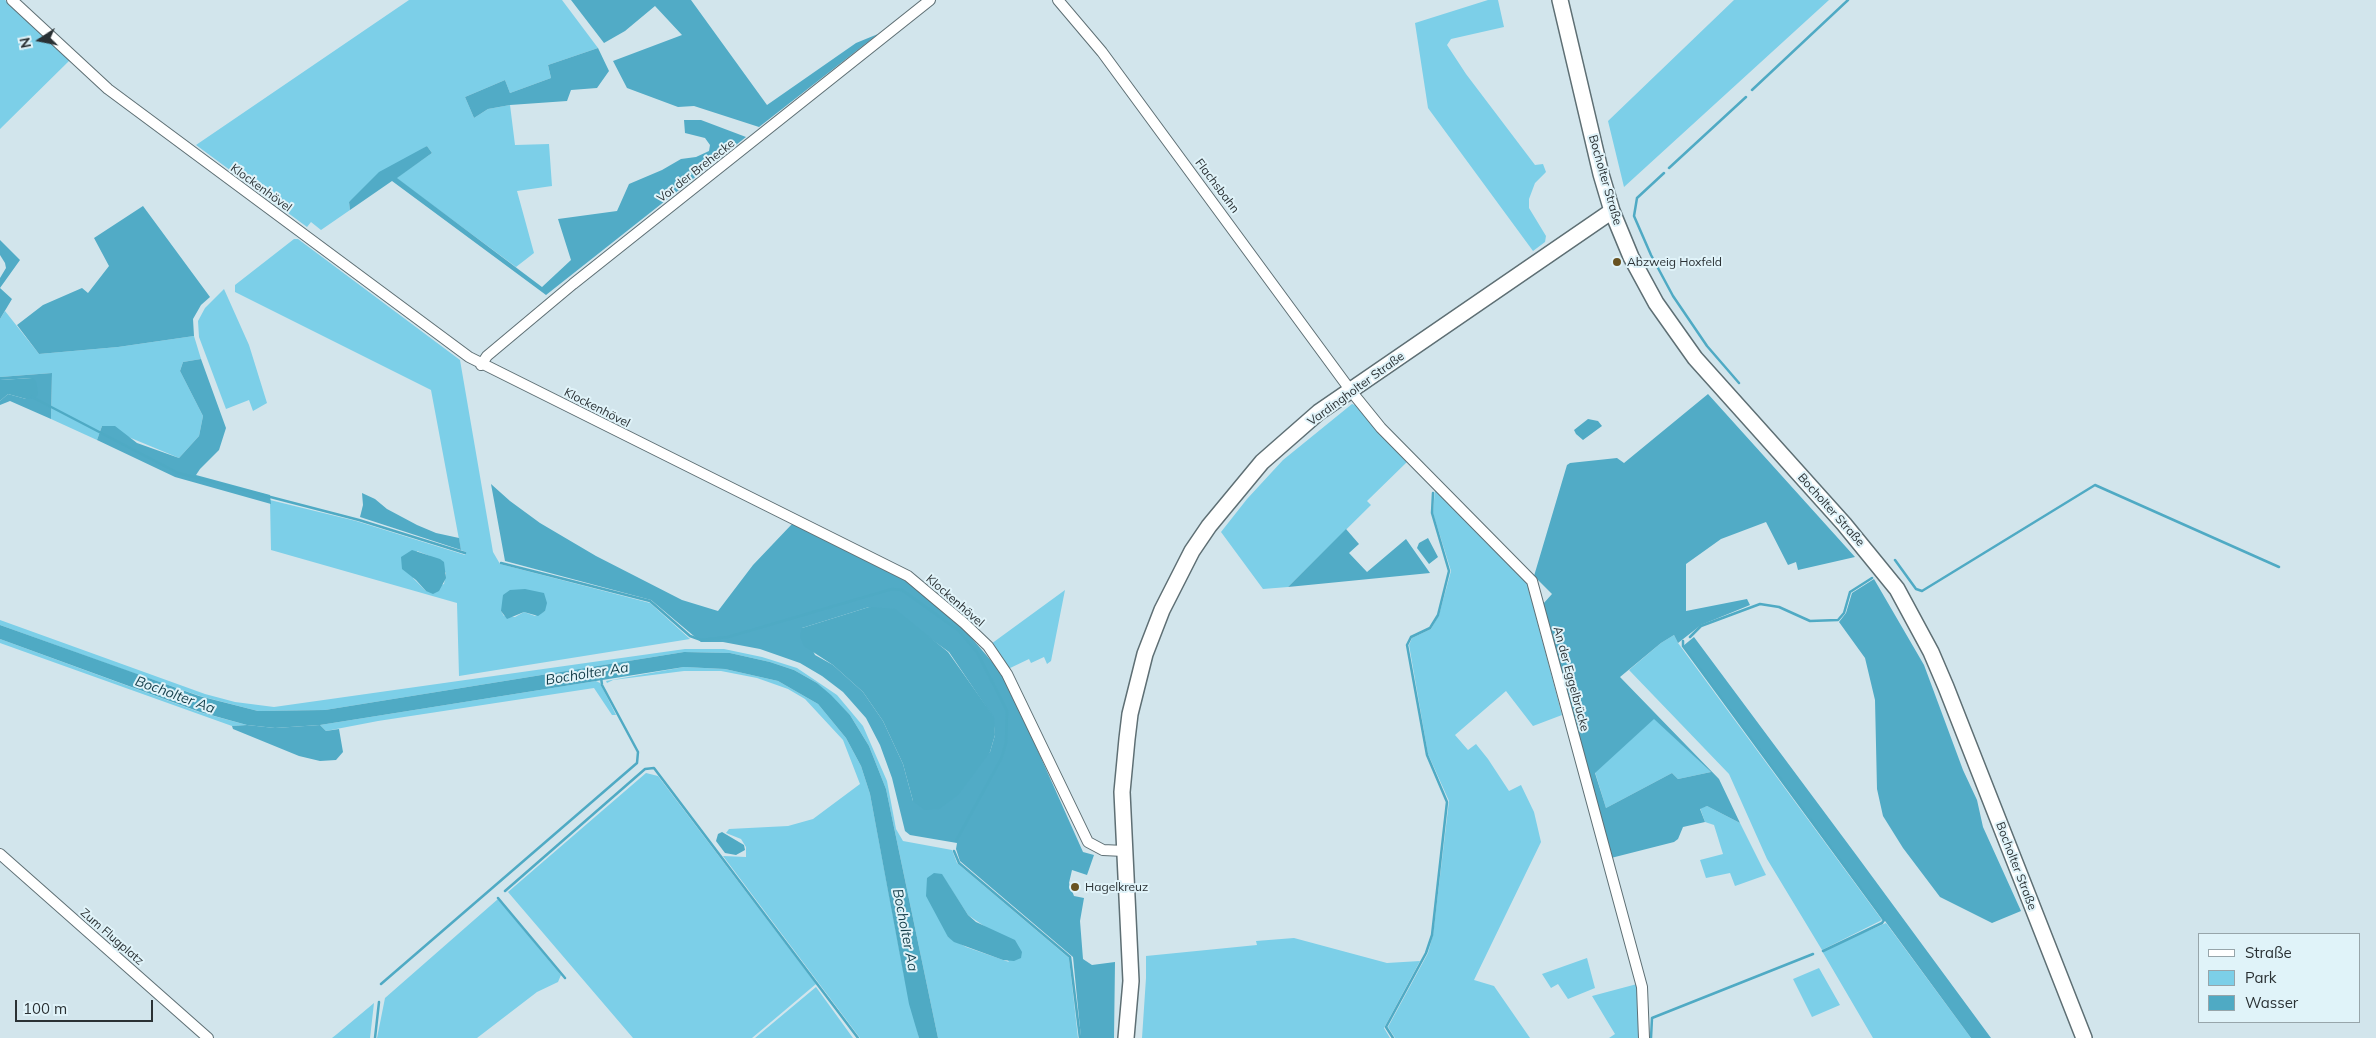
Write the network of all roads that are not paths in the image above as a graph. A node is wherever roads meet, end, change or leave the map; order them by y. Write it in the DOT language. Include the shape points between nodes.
graph roads {
  1 [pos="12,0"];
  2 [pos="930,0"];
  3 [pos="1058,0"];
  4 [pos="1560,0"];
  5 [pos="1612,211"];
  6 [pos="481,365"];
  7 [pos="1351,391"];
  8 [pos="1124,851"];
  9 [pos="0,854"];
  10 [pos="208,1038"];
  11 [pos="1126,1038"];
  12 [pos="1644,1038"];
  13 [pos="2084,1038"];
  1 -- 6 [label="street, Klockenhövel" via="108,89"];
  2 -- 6 [label="street, Vor der Brehecke" via="573,284 487,356"];
  3 -- 7 [label="street, Flachsbahn" via="1108,60"];
  4 -- 5 [label="main road, Bocholter Straße"];
  5 -- 7 [label="main road, Vardingholter Straße"];
  5 -- 13 [label="main road, Bocholter Straße" via="1640,274 1684,344 1881,568 1907,607 1946,687"];
  6 -- 8 [label="street, Klockenhövel" via="908,576 988,646 1008,674 1088,842 1103,850"];
  7 -- 8 [label="main road, Vardingholter Straße" via="1319,412 1262,462 1239,488 1192,552 1162,610 1145,654 1130,714 1122,792"];
  7 -- 12 [label="street, An der Eggelbrücke" via="1381,428 1532,581 1642,987"];
  8 -- 11 [label="main road, Vardingholter Straße" via="1131,935"];
  9 -- 10 [label="street, Zum Flugplatz"];
}
